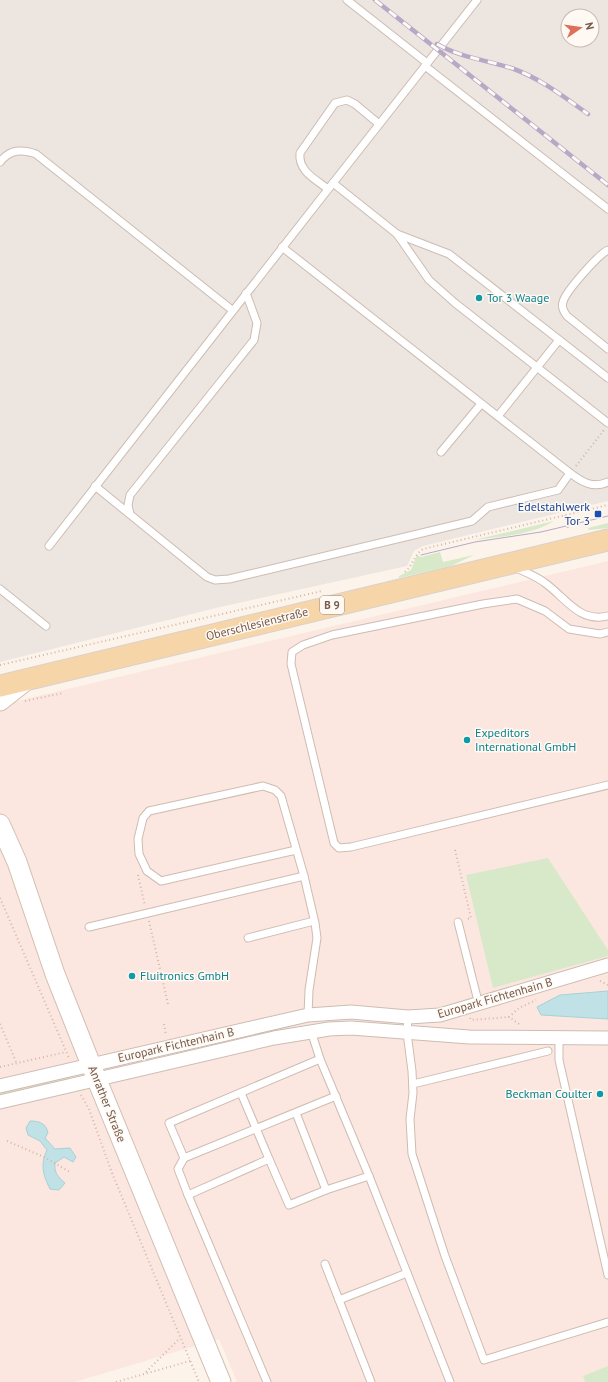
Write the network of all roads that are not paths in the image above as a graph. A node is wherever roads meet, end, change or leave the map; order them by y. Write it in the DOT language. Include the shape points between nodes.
graph roads {
  1 [pos="347,0"];
  2 [pos="477,0"];
  3 [pos="426,65"];
  4 [pos="379,124"];
  5 [pos="0,162"];
  6 [pos="333,183"];
  7 [pos="328,189"];
  8 [pos="608,209"];
  9 [pos="397,234"];
  10 [pos="282,247"];
  11 [pos="608,250"];
  12 [pos="246,293"];
  13 [pos="232,310"];
  14 [pos="559,340"];
  15 [pos="608,349"];
  16 [pos="538,367"];
  17 [pos="608,378"];
  18 [pos="481,404"];
  19 [pos="498,416"];
  20 [pos="608,423"];
  21 [pos="441,452"];
  22 [pos="570,473"];
  23 [pos="608,482"];
  24 [pos="95,486"];
  25 [pos="130,514"];
  26 [pos="604,543"];
  27 [pos="49,546"];
  28 [pos="505,564"];
  29 [pos="0,589"];
  30 [pos="608,616"];
  31 [pos="46,626"];
  32 [pos="608,632"];
  33 [pos="28,679"];
  34 [pos="0,686"];
  35 [pos="0,701"];
  36 [pos="608,785"];
  37 [pos="0,824"];
  38 [pos="296,850"];
  39 [pos="304,876"];
  40 [pos="314,920"];
  41 [pos="458,922"];
  42 [pos="89,927"];
  43 [pos="248,938"];
  44 [pos="608,965"];
  45 [pos="479,1005"];
  46 [pos="308,1016"];
  47 [pos="408,1017"];
  48 [pos="311,1031"];
  49 [pos="407,1033"];
  50 [pos="559,1038"];
  51 [pos="608,1038"];
  52 [pos="548,1051"];
  53 [pos="320,1058"];
  54 [pos="94,1072"];
  55 [pos="413,1084"];
  56 [pos="0,1086"];
  57 [pos="241,1094"];
  58 [pos="336,1096"];
  59 [pos="0,1102"];
  60 [pos="296,1113"];
  61 [pos="256,1128"];
  62 [pos="184,1158"];
  63 [pos="269,1159"];
  64 [pos="369,1176"];
  65 [pos="326,1190"];
  66 [pos="188,1195"];
  67 [pos="325,1264"];
  68 [pos="408,1273"];
  69 [pos="608,1275"];
  70 [pos="340,1300"];
  71 [pos="608,1322"];
  72 [pos="221,1382"];
  73 [pos="267,1382"];
  74 [pos="371,1382"];
  75 [pos="450,1382"];
  1 -- 3 [label="lane"];
  2 -- 3 [label="lane"];
  3 -- 4 [label="lane"];
  3 -- 8 [label="lane"];
  4 -- 6 [label="lane"];
  4 -- 7 [label="lane" via="347,100 335,103 299,158 302,168"];
  5 -- 13 [label="lane" via="4,156 16,150 36,154"];
  6 -- 7 [label="lane"];
  6 -- 9 [label="lane"];
  7 -- 10 [label="lane"];
  9 -- 14 [label="lane" via="449,254"];
  9 -- 16 [label="lane" via="429,280"];
  10 -- 12 [label="lane"];
  10 -- 18 [label="lane"];
  11 -- 15 [label="lane" via="593,261 563,301 563,310 567,316"];
  12 -- 13 [label="lane"];
  12 -- 25 [label="lane" via="257,323 254,340 130,495"];
  13 -- 24 [label="lane"];
  14 -- 16 [label="lane"];
  14 -- 17 [label="lane"];
  16 -- 19 [label="lane"];
  16 -- 20 [label="lane"];
  18 -- 19 [label="lane"];
  18 -- 21 [label="lane"];
  19 -- 22 [label="lane"];
  22 -- 23 [label="lane" via="584,483 594,485"];
  22 -- 25 [label="lane" via="558,490 488,508 472,521 229,579 215,580 207,577"];
  24 -- 25 [label="lane"];
  24 -- 27 [label="lane"];
  26 -- 28 [label="main road, Oberschlesienstraße / B 9"];
  28 -- 30 [label="lane" via="545,582 580,613 589,617"];
  28 -- 33 [label="main road, Oberschlesienstraße / B 9"];
  29 -- 31 [label="lane"];
  32 -- 36 [label="lane" via="600,634 569,629 545,611 517,599 332,635 303,645 292,652 291,664 334,843 338,848"];
  33 -- 34 [label="main road, Oberschlesienstraße / B 9"];
  33 -- 35 [label="main road"];
  37 -- 54 [label="main road, Anrather Straße" via="17,862 55,974"];
  38 -- 38 [label="lane" via="281,796 275,790 263,786 149,811 143,818 138,839 139,854 147,871 161,881"];
  38 -- 39 [label="lane"];
  39 -- 40 [label="lane"];
  39 -- 42 [label="lane"];
  40 -- 43 [label="lane"];
  40 -- 46 [label="lane" via="317,938"];
  41 -- 45 [label="lane"];
  44 -- 45 [label="street, Europark Fichtenhain B"];
  45 -- 47 [label="street, Europark Fichtenhain B" via="440,1015"];
  46 -- 47 [label="street, Europark Fichtenhain B" via="350,1012"];
  46 -- 48 [label="street"];
  46 -- 54 [label="street, Europark Fichtenhain B"];
  47 -- 49 [label="lane"];
  48 -- 49 [label="street, Europark Fichtenhain B" via="351,1028"];
  48 -- 53 [label="lane"];
  48 -- 54 [label="street, Europark Fichtenhain B"];
  49 -- 50 [label="street, Europark Fichtenhain B"];
  49 -- 55 [label="lane"];
  50 -- 51 [label="street, Europark Fichtenhain B"];
  50 -- 69 [label="lane" via="559,1060"];
  52 -- 55 [label="lane"];
  53 -- 57 [label="lane"];
  53 -- 58 [label="lane"];
  54 -- 56 [label="street" via="73,1069"];
  54 -- 59 [label="street" via="76,1085"];
  54 -- 72 [label="main road, Anrather Straße"];
  55 -- 71 [label="lane" via="410,1119 412,1154 445,1256 484,1360"];
  57 -- 61 [label="lane"];
  57 -- 62 [label="lane" via="169,1123"];
  58 -- 60 [label="lane"];
  58 -- 64 [label="lane"];
  60 -- 61 [label="lane"];
  60 -- 65 [label="lane"];
  61 -- 62 [label="lane"];
  61 -- 63 [label="lane"];
  62 -- 66 [label="lane" via="178,1169"];
  63 -- 65 [label="lane" via="289,1206"];
  63 -- 66 [label="lane"];
  64 -- 65 [label="lane"];
  64 -- 68 [label="lane"];
  66 -- 73 [label="lane"];
  67 -- 70 [label="lane"];
  68 -- 70 [label="lane"];
  68 -- 75 [label="lane"];
  70 -- 74 [label="lane"];
}
